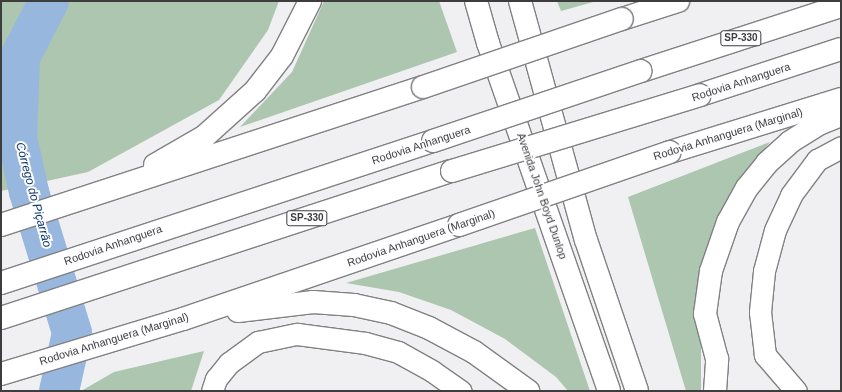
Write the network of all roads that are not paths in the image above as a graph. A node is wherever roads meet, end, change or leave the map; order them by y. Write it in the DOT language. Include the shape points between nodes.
graph roads {
  1 [pos="310,1"];
  2 [pos="476,1"];
  3 [pos="520,1"];
  4 [pos="678,1"];
  5 [pos="841,6"];
  6 [pos="841,49"];
  7 [pos="841,99"];
  8 [pos="841,115"];
  9 [pos="841,147"];
  10 [pos="94,196"];
  11 [pos="1,225"];
  12 [pos="1,283"];
  13 [pos="1,318"];
  14 [pos="183,319"];
  15 [pos="1,374"];
  16 [pos="212,391"];
  17 [pos="461,391"];
  18 [pos="528,391"];
  19 [pos="609,391"];
  20 [pos="637,391"];
  21 [pos="715,391"];
  22 [pos="796,391"];
  1 -- 10 [label="main road" via="282,56 238,108 189,146"];
  2 -- 19 [label="main road, Avenida John Boyd Dunlop" via="488,43"];
  3 -- 20 [label="main road" via="586,240"];
  4 -- 10 [label="main road, bridge"];
  5 -- 12 [label="main road, Rodovia Anhanguera / SP-330, bridge"];
  6 -- 13 [label="main road, Rodovia Anhanguera / SP-330, bridge" via="452,171"];
  7 -- 14 [label="main road, Rodovia Anhanguera (Marginal), bridge" via="670,152"];
  8 -- 21 [label="main road" via="790,142 747,188 728,222 711,271 705,314 717,359"];
  9 -- 22 [label="street" via="816,160 791,195 775,230 764,271 760,312 765,355"];
  10 -- 11 [label="main road"];
  14 -- 15 [label="main road, Rodovia Anhanguera (Marginal)"];
  14 -- 18 [label="main road" via="290,303 333,302 370,308 429,328 503,371"];
  16 -- 17 [label="street" via="216,379 229,363 258,342 297,334 365,343 398,352"];
}
